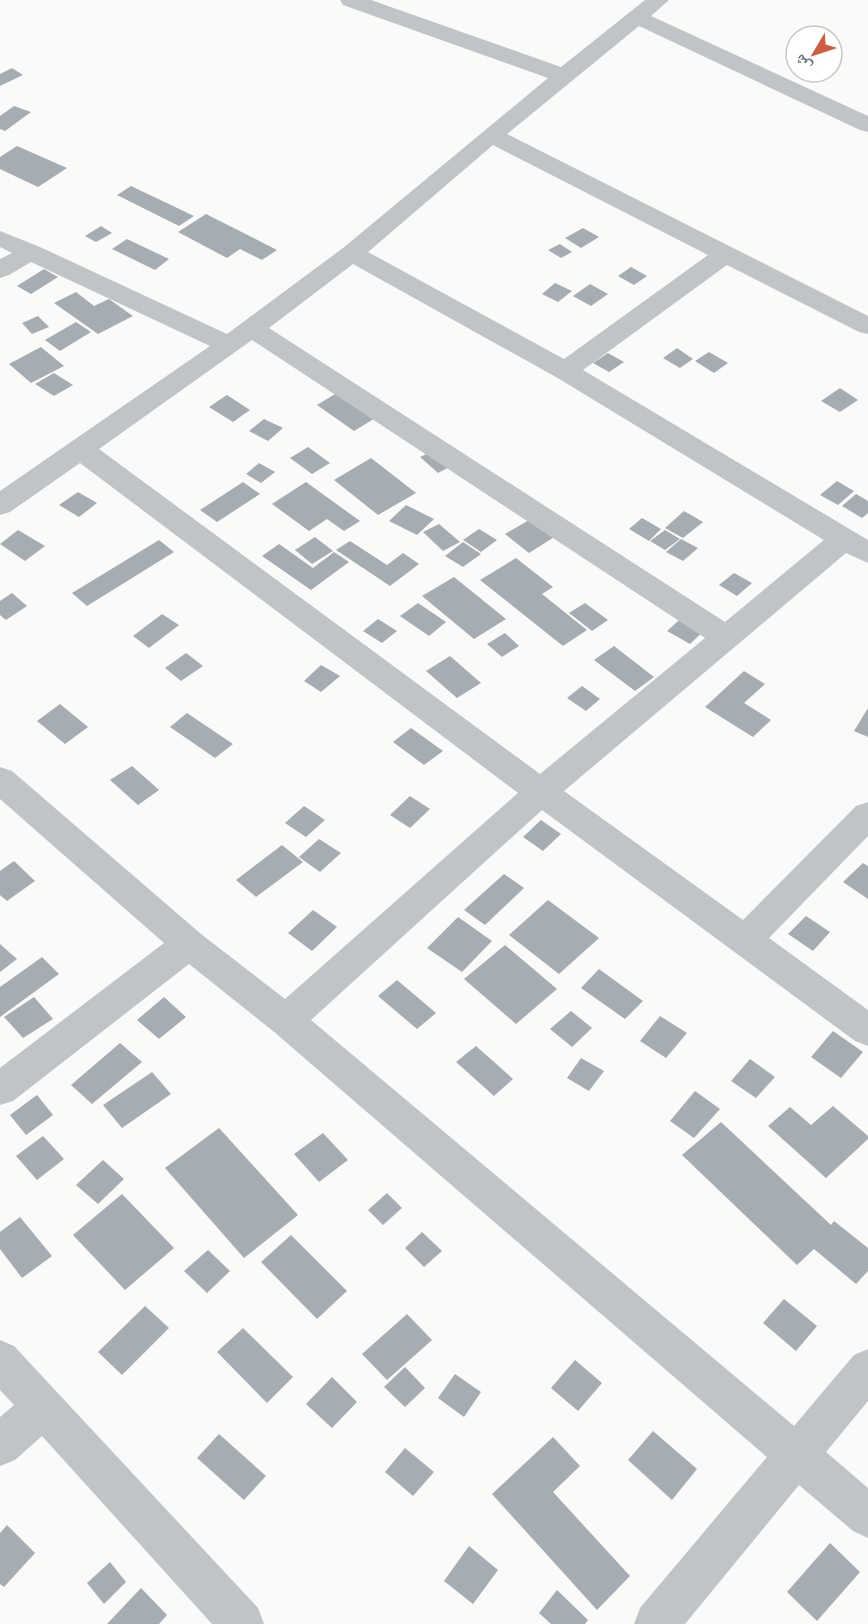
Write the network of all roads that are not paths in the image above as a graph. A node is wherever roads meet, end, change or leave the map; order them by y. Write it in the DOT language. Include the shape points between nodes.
graph roads {
  1 [pos="351,0"];
  2 [pos="658,0"];
  3 [pos="636,17"];
  4 [pos="564,76"];
  5 [pos="868,125"];
  6 [pos="491,135"];
  7 [pos="0,238"];
  8 [pos="31,252"];
  9 [pos="352,253"];
  10 [pos="724,255"];
  11 [pos="0,270"];
  12 [pos="868,326"];
  13 [pos="251,327"];
  14 [pos="229,345"];
  15 [pos="565,371"];
  16 [pos="81,450"];
  17 [pos="0,505"];
  18 [pos="856,546"];
  19 [pos="725,637"];
  20 [pos="0,780"];
  21 [pos="541,792"];
  22 [pos="868,814"];
  23 [pos="745,940"];
  24 [pos="189,944"];
  25 [pos="286,1020"];
  26 [pos="868,1030"];
  27 [pos="0,1089"];
  28 [pos="0,1360"];
  29 [pos="868,1369"];
  30 [pos="43,1407"];
  31 [pos="0,1445"];
  32 [pos="797,1456"];
  33 [pos="868,1516"];
  34 [pos="242,1624"];
  35 [pos="656,1624"];
  1 -- 4 [label="street"];
  2 -- 3 [label="street"];
  3 -- 4 [label="street"];
  3 -- 5 [label="street"];
  4 -- 6 [label="street"];
  6 -- 9 [label="street"];
  6 -- 10 [label="street"];
  7 -- 8 [label="street"];
  8 -- 11 [label="street"];
  8 -- 14 [label="street"];
  9 -- 13 [label="street"];
  9 -- 15 [label="street"];
  10 -- 12 [label="street"];
  10 -- 15 [label="street"];
  13 -- 14 [label="street"];
  13 -- 19 [label="street"];
  14 -- 16 [label="street"];
  15 -- 18 [label="street"];
  16 -- 17 [label="street"];
  16 -- 21 [label="street"];
  18 -- 19 [label="street"];
  19 -- 21 [label="street"];
  20 -- 24 [label="street"];
  21 -- 23 [label="street"];
  21 -- 25 [label="street"];
  22 -- 23 [label="street"];
  23 -- 26 [label="street"];
  24 -- 25 [label="street"];
  24 -- 27 [label="street"];
  25 -- 32 [label="street"];
  28 -- 30 [label="street"];
  29 -- 32 [label="street"];
  30 -- 31 [label="street"];
  30 -- 34 [label="street"];
  32 -- 33 [label="street"];
  32 -- 35 [label="street"];
}
